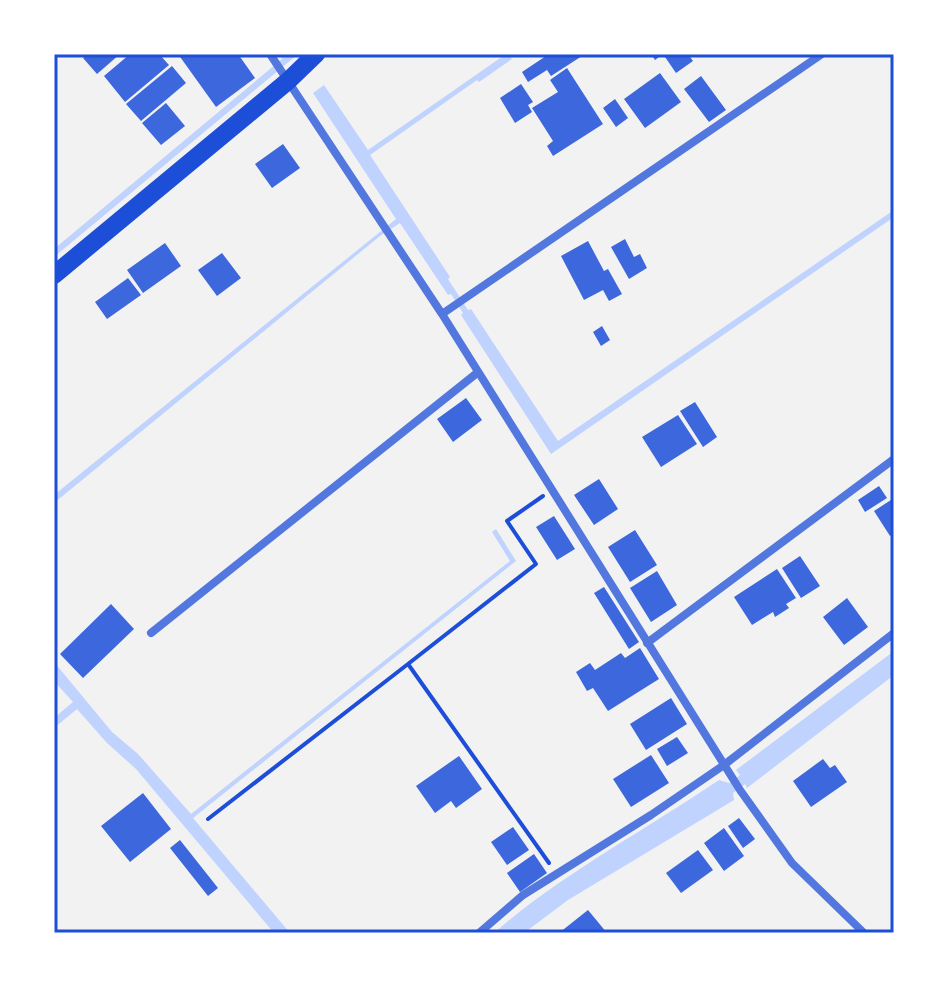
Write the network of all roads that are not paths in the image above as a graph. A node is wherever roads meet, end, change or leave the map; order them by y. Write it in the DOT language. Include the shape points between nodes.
graph roads {
  1 [pos="316,54"];
  2 [pos="822,54"];
  3 [pos="271,56"];
  4 [pos="285,76"];
  5 [pos="54,275"];
  6 [pos="442,314"];
  7 [pos="477,373"];
  8 [pos="894,459"];
  9 [pos="151,633"];
  10 [pos="894,633"];
  11 [pos="647,643"];
  12 [pos="726,769"];
  13 [pos="479,933"];
  14 [pos="864,933"];
  1 -- 4 [label="main road"];
  2 -- 6 [label="street"];
  3 -- 4 [label="street"];
  4 -- 5 [label="main road"];
  4 -- 6 [label="street"];
  6 -- 7 [label="street"];
  7 -- 9 [label="street"];
  7 -- 11 [label="street"];
  8 -- 11 [label="street"];
  10 -- 12 [label="street"];
  11 -- 12 [label="street"];
  12 -- 13 [label="street" via="555,873"];
  12 -- 14 [label="street" via="792,863"];
}
